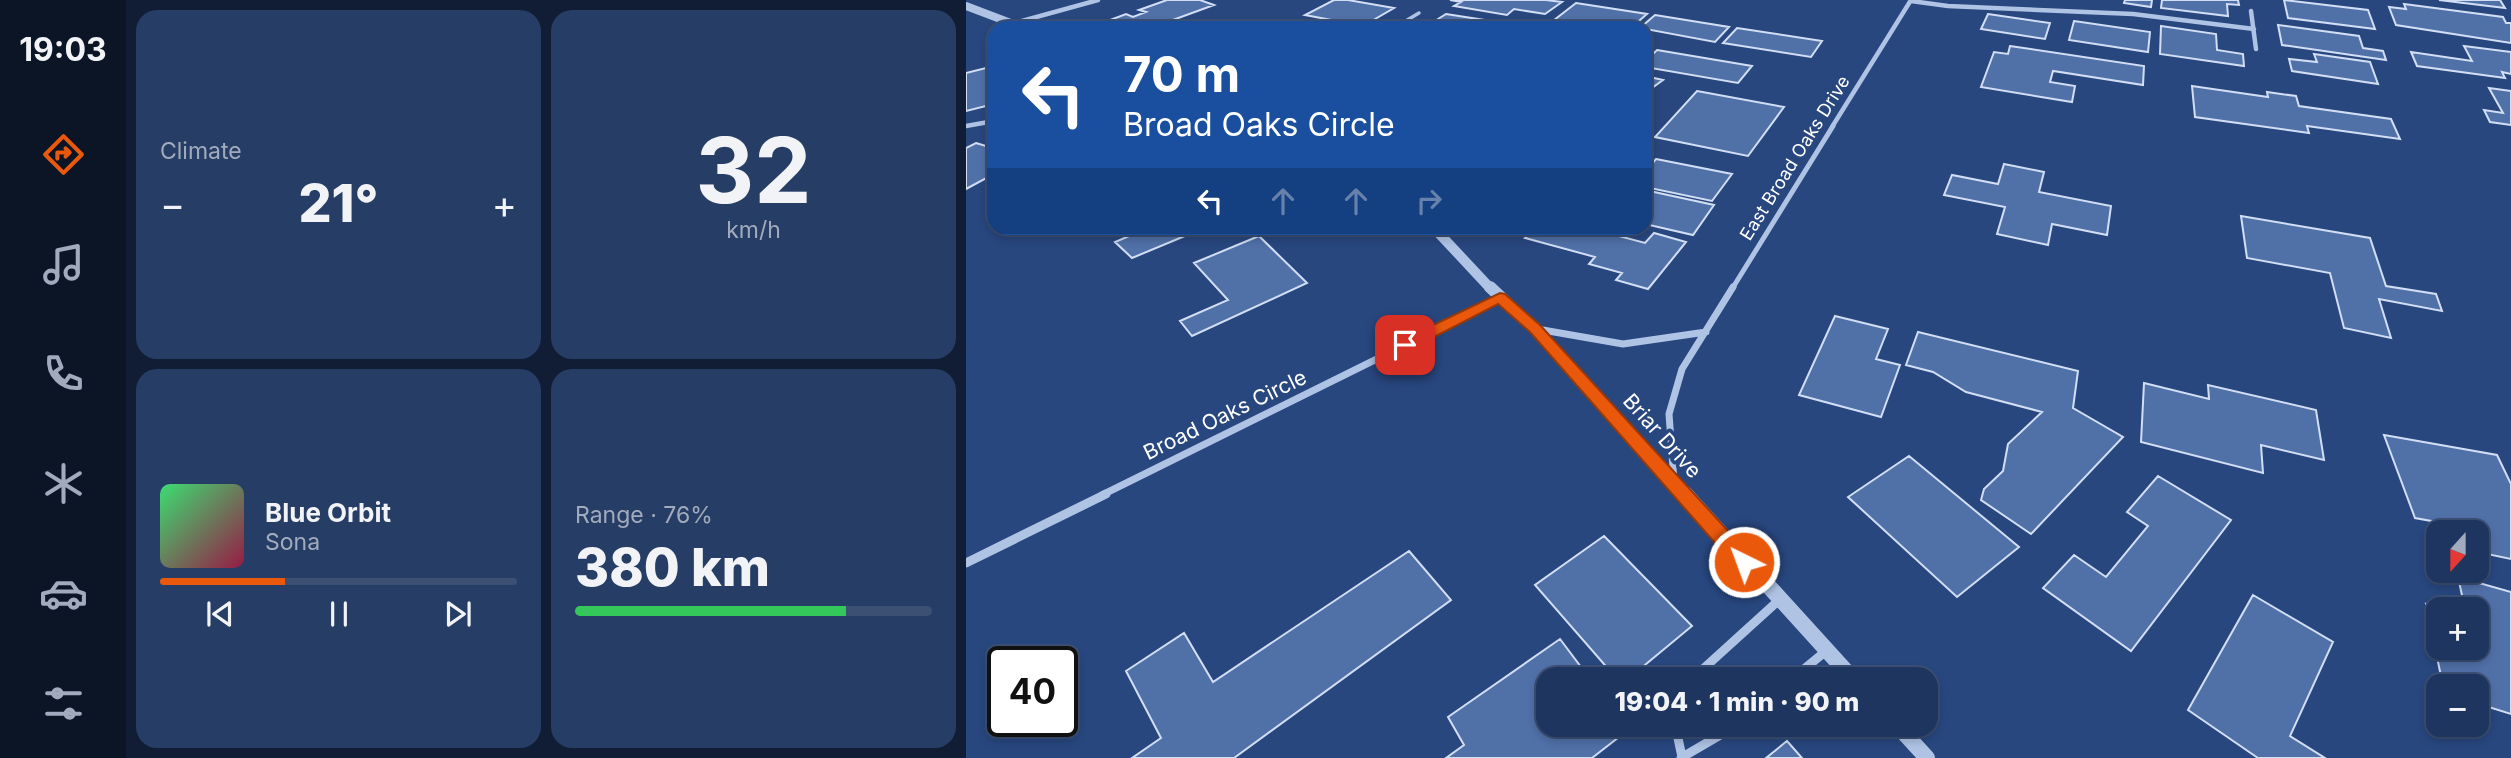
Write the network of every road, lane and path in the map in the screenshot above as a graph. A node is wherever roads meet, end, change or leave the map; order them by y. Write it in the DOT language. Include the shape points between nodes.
graph roads {
  1 [pos="1098,0"];
  2 [pos="1911,1"];
  3 [pos="966,6"];
  4 [pos="2251,11"];
  5 [pos="1419,13"];
  6 [pos="1002,21"];
  7 [pos="1025,21"];
  8 [pos="1406,21"];
  9 [pos="2254,29"];
  10 [pos="2256,49"];
  11 [pos="987,122"];
  12 [pos="966,127"];
  13 [pos="1441,235"];
  14 [pos="1500,298"];
  15 [pos="1535,329"];
  16 [pos="1706,332"];
  17 [pos="1674,485"];
  18 [pos="966,563"];
  19 [pos="1779,600"];
  20 [pos="1826,651"];
  21 [pos="1705,667"];
  22 [pos="1807,667"];
  23 [pos="1841,667"];
  24 [pos="1678,737"];
  25 [pos="1717,737"];
  26 [pos="1908,737"];
  27 [pos="1682,758"];
  28 [pos="1927,758"];
  1 -- 7 [label="street"];
  2 -- 9 [label="street" via="2133,14"];
  2 -- 16 [label="street, East Broad Oaks Drive"];
  3 -- 6 [label="street"];
  4 -- 9 [label="street"];
  5 -- 8 [label="lane"];
  9 -- 10 [label="street"];
  11 -- 12 [label="street"];
  13 -- 14 [label="street, Briar Drive"];
  14 -- 15 [label="street, Briar Drive"];
  14 -- 18 [label="street, Broad Oaks Circle"];
  15 -- 16 [label="street" via="1623,344"];
  15 -- 17 [label="street, Briar Drive"];
  16 -- 17 [label="street, East Broad Oaks Drive" via="1682,369 1669,414"];
  17 -- 19 [label="street, Briar Drive"];
  19 -- 20 [label="street, Briar Drive"];
  19 -- 21 [label="street"];
  20 -- 22 [label="street"];
  20 -- 23 [label="street, Briar Drive"];
  24 -- 27 [label="street"];
  25 -- 27 [label="street"];
  26 -- 28 [label="street"];
}
